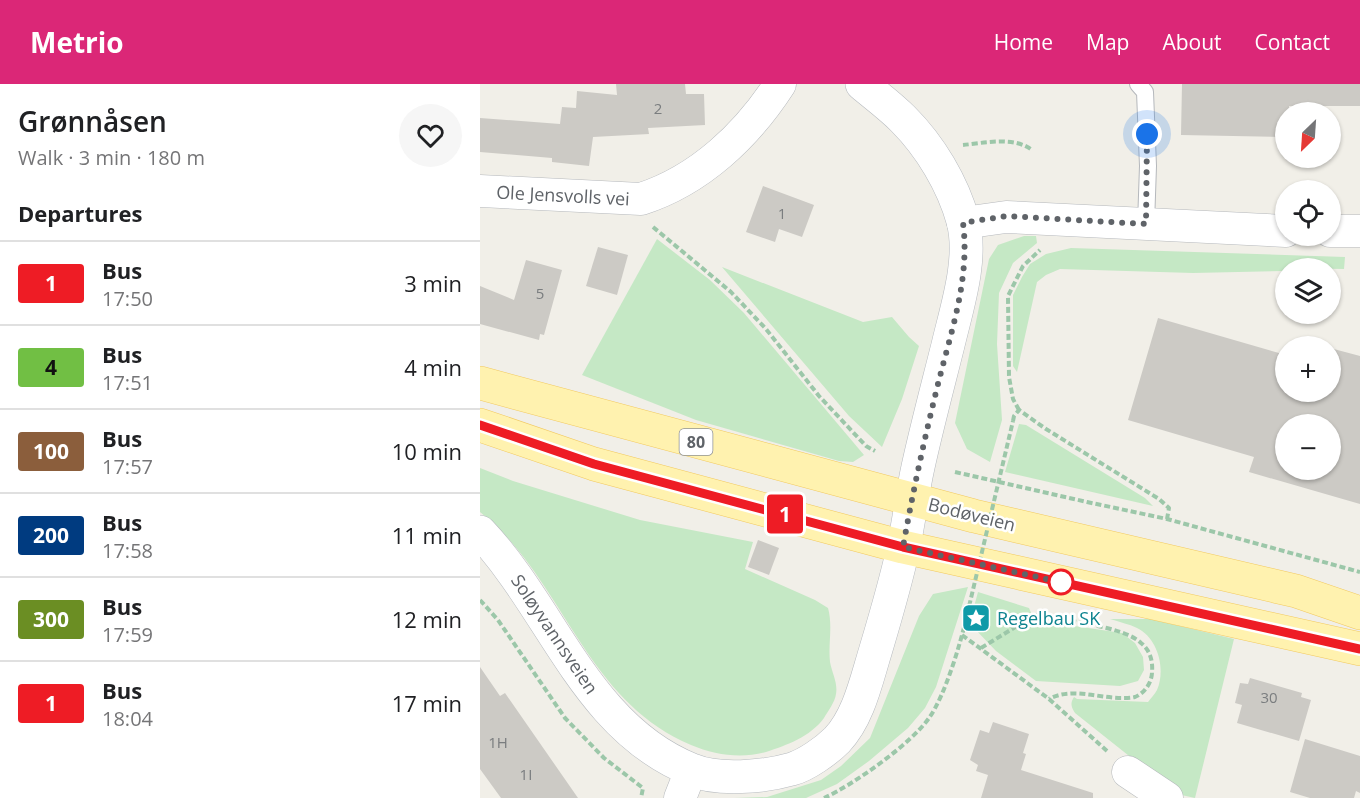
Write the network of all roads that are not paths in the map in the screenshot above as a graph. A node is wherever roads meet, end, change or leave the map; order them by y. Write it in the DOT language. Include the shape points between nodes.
graph roads {
  1 [pos="780,84"];
  2 [pos="862,84"];
  3 [pos="1138,84"];
  4 [pos="480,191"];
  5 [pos="963,223"];
  6 [pos="1146,224"];
  7 [pos="1275,230"];
  8 [pos="1341,231"];
  9 [pos="1360,231"];
  10 [pos="480,383"];
  11 [pos="480,425"];
  12 [pos="912,499"];
  13 [pos="480,532"];
  14 [pos="903,547"];
  15 [pos="1360,613"];
  16 [pos="1360,649"];
  17 [pos="1128,771"];
  18 [pos="685,784"];
  19 [pos="1167,798"];
  1 -- 4 [label="street, Ole Jensvolls vei" via="740,136 714,160 659,193 641,199"];
  2 -- 5 [label="street, Soløyvannsveien" via="903,118 929,149 954,195"];
  3 -- 6 [label="lane" via="1145,92"];
  5 -- 6 [label="street" via="1006,216"];
  5 -- 12 [label="street, Soløyvannsveien" via="963,286"];
  6 -- 7 [label="street"];
  8 -- 9 [label="street"];
  10 -- 12 [label="main road, Bodøveien / 80"];
  11 -- 14 [label="main road" via="594,464"];
  12 -- 14 [label="street, Soløyvannsveien"];
  12 -- 15 [label="main road, Bodøveien / 80" via="1296,591"];
  13 -- 18 [label="street, Soløyvannsveien" via="502,555 600,701 658,753"];
  14 -- 16 [label="main road"];
  14 -- 18 [label="street, Soløyvannsveien" via="868,675 852,718 837,740 794,769 710,776"];
  17 -- 19 [label="street"];
}
